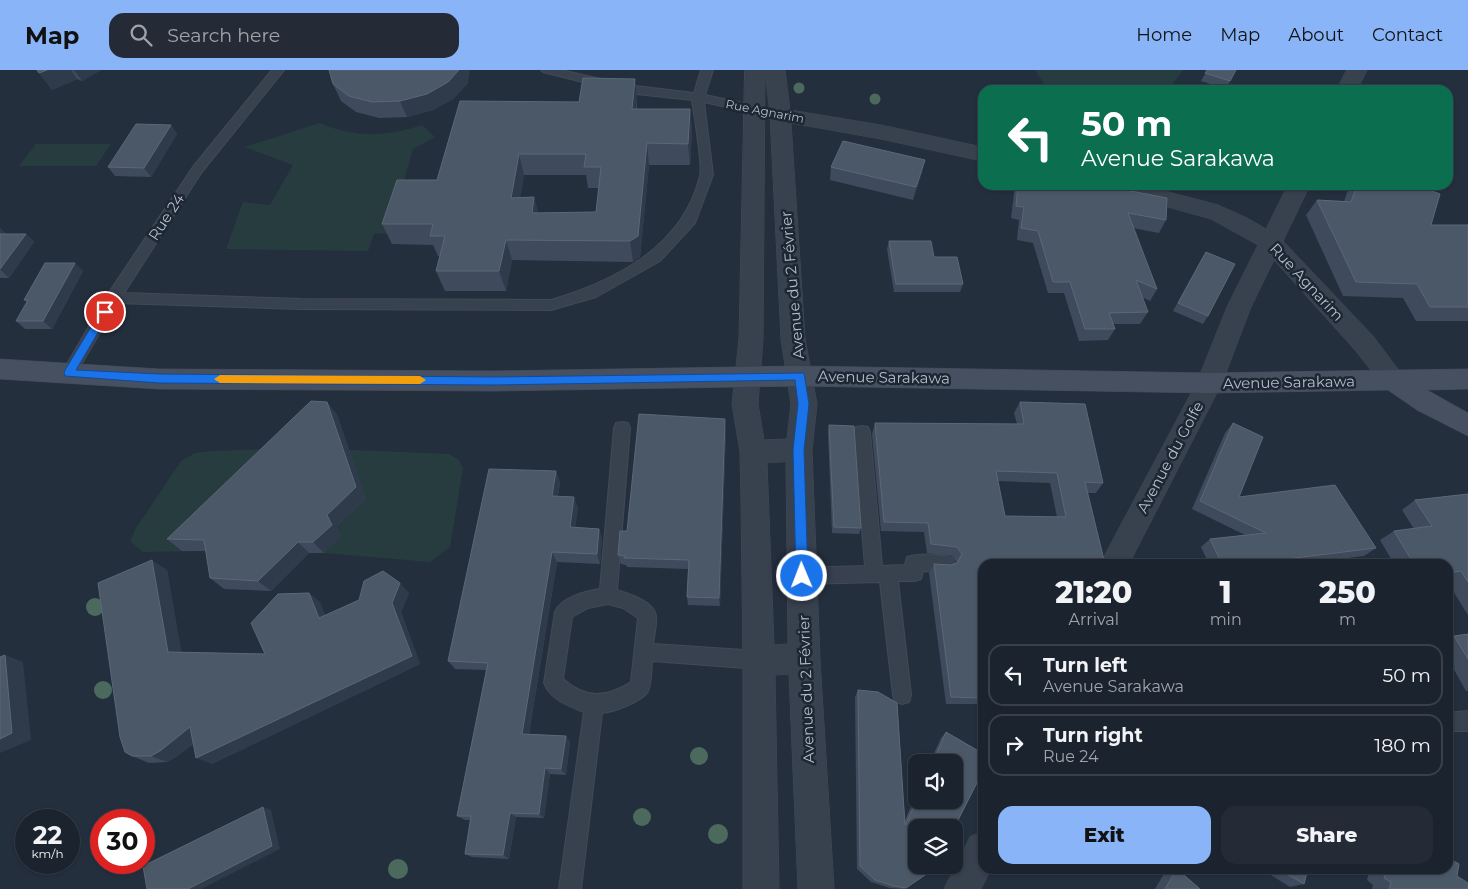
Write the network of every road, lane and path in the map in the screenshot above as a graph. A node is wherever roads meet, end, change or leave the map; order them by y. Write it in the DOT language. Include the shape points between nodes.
graph roads {
  1 [pos="278,70"];
  2 [pos="547,70"];
  3 [pos="707,70"];
  4 [pos="755,70"];
  5 [pos="775,70"];
  6 [pos="1357,70"];
  7 [pos="1350,85"];
  8 [pos="698,97"];
  9 [pos="754,110"];
  10 [pos="780,115"];
  11 [pos="978,153"];
  12 [pos="1133,190"];
  13 [pos="1297,190"];
  14 [pos="1271,242"];
  15 [pos="114,298"];
  16 [pos="0,369"];
  17 [pos="69,373"];
  18 [pos="748,376"];
  19 [pos="800,376"];
  20 [pos="1468,380"];
  21 [pos="1394,381"];
  22 [pos="1209,383"];
  23 [pos="1468,425"];
  24 [pos="622,428"];
  25 [pos="862,432"];
  26 [pos="799,450"];
  27 [pos="753,452"];
  28 [pos="1117,559"];
  29 [pos="946,564"];
  30 [pos="881,574"];
  31 [pos="802,576"];
  32 [pos="608,596"];
  33 [pos="643,652"];
  34 [pos="804,659"];
  35 [pos="759,660"];
  36 [pos="902,695"];
  37 [pos="594,704"];
  38 [pos="1468,721"];
  39 [pos="1453,722"];
  40 [pos="978,857"];
  41 [pos="570,889"];
  42 [pos="761,889"];
  43 [pos="816,889"];
  44 [pos="962,889"];
  1 -- 15 [label="lane, Rue 24" via="197,170"];
  2 -- 8 [label="lane, Rue Agnarim" via="627,89"];
  3 -- 8 [label="lane"];
  4 -- 9 [label="street"];
  5 -- 10 [label="street, Avenue du 2 Février"];
  6 -- 7 [label="street"];
  8 -- 9 [label="lane, Rue Agnarim"];
  8 -- 15 [label="lane" via="707,175 688,223 655,258 591,293 551,305 300,304"];
  9 -- 10 [label="lane, Rue Agnarim"];
  9 -- 18 [label="street"];
  10 -- 11 [label="street, Rue Agnarim"];
  10 -- 19 [label="street, Avenue du 2 Février" via="792,330"];
  12 -- 14 [label="street, Rue Agnarim" via="1218,213"];
  13 -- 14 [label="street, Avenue du Golfe"];
  14 -- 21 [label="street, Rue Agnarim"];
  14 -- 22 [label="street, Avenue du Golfe" via="1239,307"];
  15 -- 17 [label="lane, Rue 24"];
  16 -- 17 [label="street, Avenue Sarakawa"];
  17 -- 18 [label="street, Avenue Sarakawa" via="159,379 495,381"];
  18 -- 19 [label="street, Avenue Sarakawa"];
  18 -- 27 [label="street" via="744,404"];
  19 -- 22 [label="street, Avenue Sarakawa"];
  19 -- 26 [label="street, Avenue du 2 Février" via="804,404"];
  20 -- 21 [label="street, Avenue Sarakawa"];
  21 -- 22 [label="street, Avenue Sarakawa"];
  21 -- 23 [label="street" via="1426,403"];
  22 -- 28 [label="street, Avenue du Golfe"];
  24 -- 32 [label="lane"];
  25 -- 30 [label="lane"];
  26 -- 27 [label="street"];
  26 -- 31 [label="street, Avenue du 2 Février"];
  27 -- 35 [label="street"];
  29 -- 30 [label="lane" via="913,563 915,573"];
  30 -- 31 [label="lane"];
  30 -- 36 [label="lane"];
  31 -- 34 [label="street, Avenue du 2 Février"];
  32 -- 33 [label="lane" via="623,598 647,615"];
  32 -- 37 [label="lane" via="592,597 564,612 553,683 564,694"];
  33 -- 35 [label="lane"];
  33 -- 37 [label="lane" via="640,687 611,703"];
  34 -- 35 [label="street"];
  34 -- 43 [label="street, Avenue du 2 Février"];
  35 -- 42 [label="street"];
  37 -- 41 [label="lane"];
  38 -- 39 [label="lane"];
  40 -- 44 [label="street"];
}
